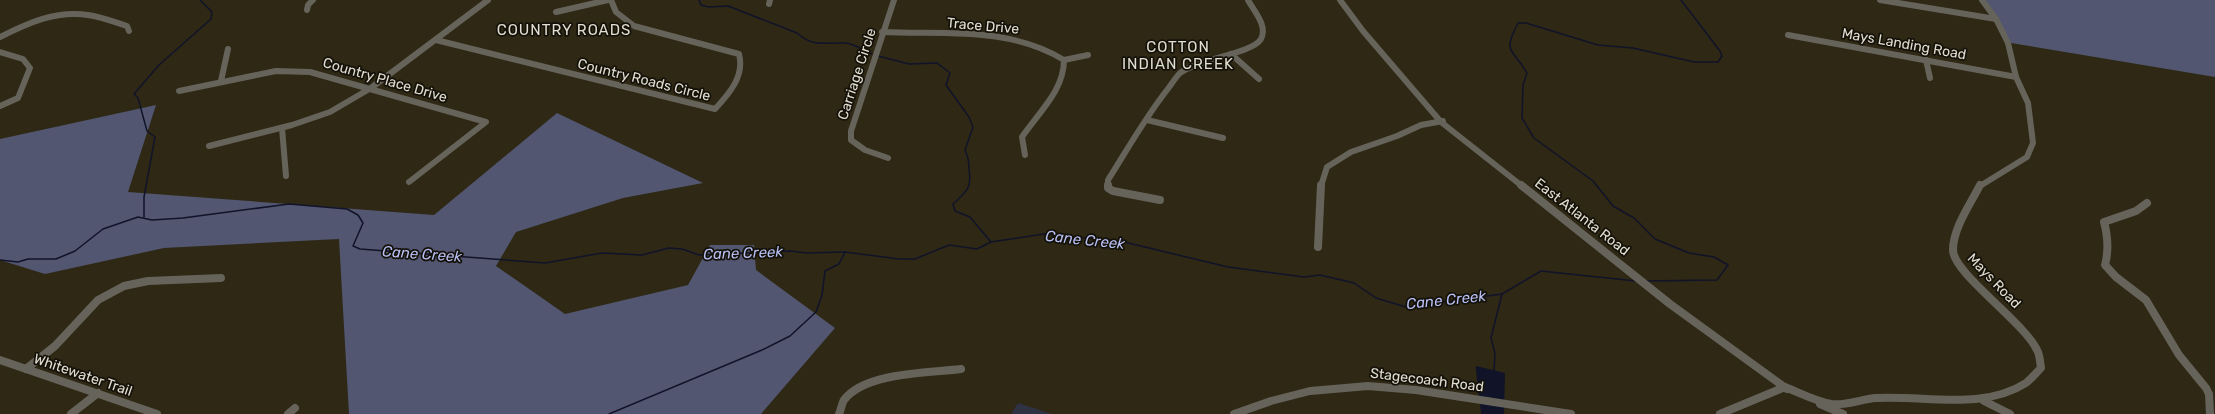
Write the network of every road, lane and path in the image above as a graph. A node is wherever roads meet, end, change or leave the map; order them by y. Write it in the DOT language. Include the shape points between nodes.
graph roads {
  1 [pos="313,0"];
  2 [pos="488,0"];
  3 [pos="608,0"];
  4 [pos="611,0"];
  5 [pos="894,0"];
  6 [pos="1248,0"];
  7 [pos="1340,0"];
  8 [pos="1880,0"];
  9 [pos="1982,0"];
  10 [pos="307,10"];
  11 [pos="556,12"];
  12 [pos="1996,19"];
  13 [pos="129,31"];
  14 [pos="882,32"];
  15 [pos="1788,35"];
  16 [pos="0,37"];
  17 [pos="436,40"];
  18 [pos="228,49"];
  19 [pos="0,52"];
  20 [pos="1231,54"];
  21 [pos="1088,55"];
  22 [pos="1064,60"];
  23 [pos="1926,60"];
  24 [pos="2016,77"];
  25 [pos="1930,78"];
  26 [pos="1259,79"];
  27 [pos="221,81"];
  28 [pos="371,88"];
  29 [pos="179,91"];
  30 [pos="0,106"];
  31 [pos="1147,120"];
  32 [pos="1443,121"];
  33 [pos="282,128"];
  34 [pos="1223,138"];
  35 [pos="209,146"];
  36 [pos="1025,155"];
  37 [pos="888,158"];
  38 [pos="286,176"];
  39 [pos="409,182"];
  40 [pos="1160,200"];
  41 [pos="2147,203"];
  42 [pos="1318,247"];
  43 [pos="221,278"];
  44 [pos="0,360"];
  45 [pos="26,369"];
  46 [pos="961,369"];
  47 [pos="1785,388"];
  48 [pos="98,393"];
  49 [pos="1984,401"];
  50 [pos="71,414"];
  51 [pos="157,414"];
  52 [pos="839,414"];
  53 [pos="1234,414"];
  54 [pos="1571,414"];
  55 [pos="1720,414"];
  56 [pos="1842,414"];
  57 [pos="2010,414"];
  58 [pos="2210,414"];
  1 -- 10 [label="street"];
  2 -- 17 [label="street"];
  3 -- 11 [label="street"];
  4 -- 17 [label="street, Country Roads Circle" via="616,12 634,26 739,54 742,60 740,72 729,93 715,109"];
  5 -- 14 [label="street, Carriage Circle"];
  6 -- 20 [label="street" via="1262,24 1263,32 1257,43"];
  7 -- 32 [label="street, East Atlanta Road" via="1363,31 1441,122"];
  8 -- 12 [label="street"];
  9 -- 12 [label="street, Mays Road"];
  12 -- 24 [label="street, Mays Road" via="2008,43"];
  13 -- 16 [label="street" via="127,26 74,14 36,20"];
  14 -- 22 [label="street, Trace Drive" via="980,35 1015,39 1052,51"];
  14 -- 37 [label="street, Carriage Circle" via="851,131 851,140 865,150"];
  15 -- 23 [label="street, Mays Landing Road"];
  17 -- 28 [label="street"];
  18 -- 27 [label="street"];
  19 -- 30 [label="street" via="23,59 30,68 18,98"];
  20 -- 26 [label="street"];
  20 -- 31 [label="street" via="1205,60 1178,74"];
  21 -- 22 [label="street"];
  22 -- 36 [label="street" via="1064,76 1022,137"];
  23 -- 24 [label="street, Mays Landing Road"];
  23 -- 25 [label="street"];
  24 -- 49 [label="street, Mays Road" via="2028,103 2033,143 2027,157 1982,184 1959,226 1953,251 1960,268 2028,335 2038,352 2041,368 2034,380 2022,390 2010,396"];
  27 -- 28 [label="street, Country Place Drive" via="290,70 310,72"];
  27 -- 29 [label="street, Country Place Drive"];
  28 -- 33 [label="street" via="330,112"];
  28 -- 39 [label="street, Country Place Drive" via="486,122"];
  31 -- 34 [label="street"];
  31 -- 40 [label="street" via="1107,184 1113,191"];
  32 -- 42 [label="street" via="1421,125 1351,152 1327,167 1320,188"];
  32 -- 47 [label="street, East Atlanta Road" via="1670,304"];
  33 -- 35 [label="street"];
  33 -- 38 [label="street"];
  41 -- 58 [label="street" via="2136,211 2104,222 2108,237 2105,265 2148,302 2179,355 2206,388 2209,394"];
  43 -- 45 [label="street" via="148,281 124,286 98,300 55,346"];
  44 -- 45 [label="street, Whitewater Trail"];
  45 -- 48 [label="street, Whitewater Trail"];
  46 -- 52 [label="street" via="872,381 844,401"];
  47 -- 49 [label="street, Mays Road" via="1836,404 1876,398"];
  47 -- 55 [label="street"];
  47 -- 56 [label="street, East Atlanta Road"];
  48 -- 50 [label="street"];
  48 -- 51 [label="street, Whitewater Trail"];
  49 -- 57 [label="street"];
  53 -- 54 [label="street, Stagecoach Road" via="1258,404 1300,393 1335,387 1367,386 1461,396"];
}
